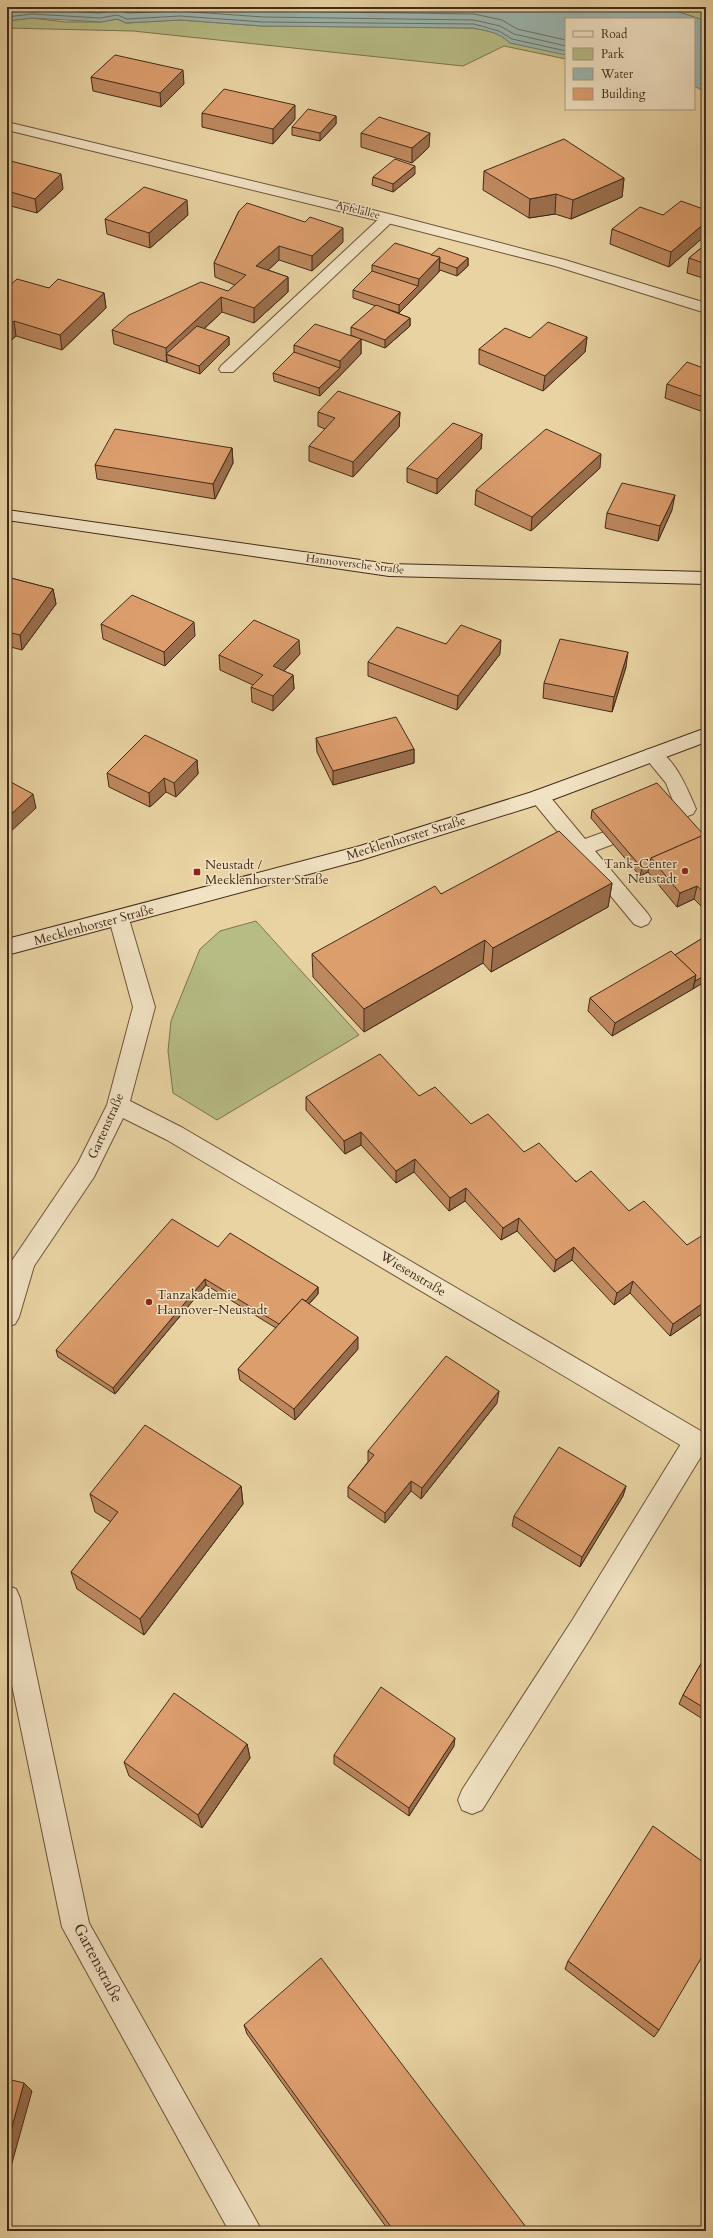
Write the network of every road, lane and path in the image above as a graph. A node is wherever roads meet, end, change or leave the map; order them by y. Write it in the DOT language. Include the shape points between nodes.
graph roads {
  1 [pos="7,126"];
  2 [pos="388,218"];
  3 [pos="706,308"];
  4 [pos="227,369"];
  5 [pos="7,516"];
  6 [pos="706,578"];
  7 [pos="706,735"];
  8 [pos="653,755"];
  9 [pos="539,797"];
  10 [pos="582,848"];
  11 [pos="119,919"];
  12 [pos="641,919"];
  13 [pos="7,948"];
  14 [pos="118,1105"];
  15 [pos="7,1317"];
  16 [pos="703,1439"];
  17 [pos="7,1598"];
  18 [pos="472,1800"];
  19 [pos="246,2231"];
  1 -- 2 [label="street, Apfelallee"];
  2 -- 3 [label="street, Apfelallee" via="560,263"];
  2 -- 4 [label="street"];
  5 -- 6 [label="street, Hannoversche Straße" via="389,570"];
  7 -- 8 [label="street, Mecklenhorster Straße"];
  8 -- 9 [label="street, Mecklenhorster Straße"];
  8 -- 10 [label="street" via="674,780 686,809"];
  9 -- 10 [label="street"];
  9 -- 11 [label="street, Mecklenhorster Straße" via="361,853"];
  10 -- 12 [label="street"];
  11 -- 13 [label="street, Mecklenhorster Straße"];
  11 -- 14 [label="street, Gartenstraße" via="144,1007"];
  14 -- 15 [label="street, Gartenstraße" via="86,1170 23,1262"];
  14 -- 16 [label="street, Wiesenstraße" via="182,1138"];
  16 -- 18 [label="street"];
  17 -- 19 [label="street, Gartenstraße" via="76,1927"];
}
